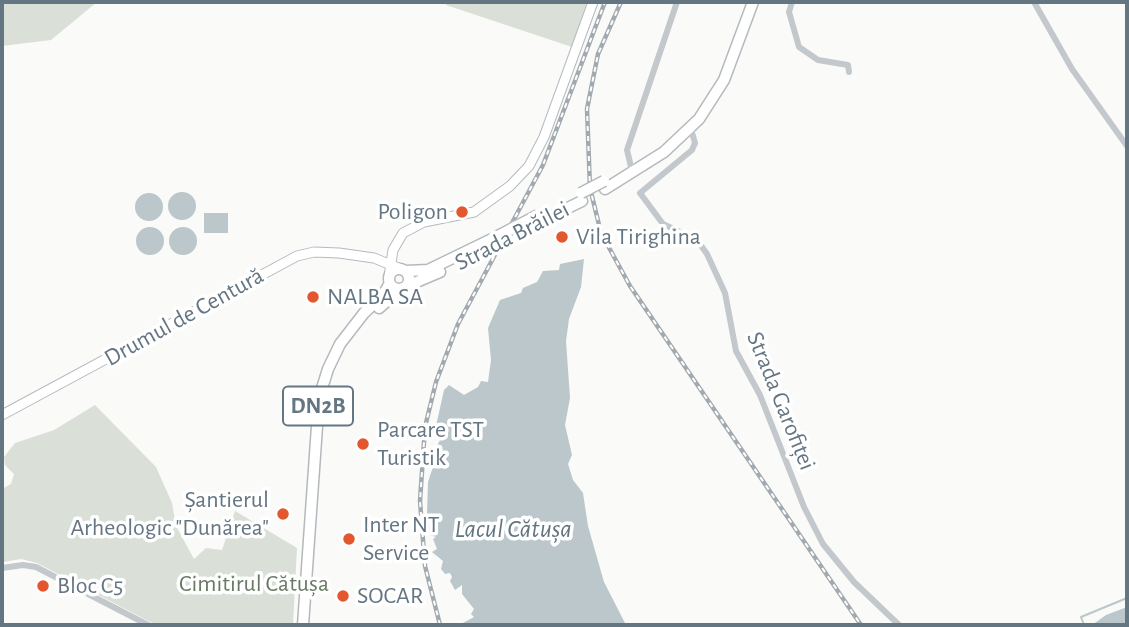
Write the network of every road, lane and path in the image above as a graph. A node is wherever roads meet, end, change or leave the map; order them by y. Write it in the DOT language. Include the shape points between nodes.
graph roads {
  1 [pos="593,2"];
  2 [pos="677,2"];
  3 [pos="753,2"];
  4 [pos="792,2"];
  5 [pos="1034,2"];
  6 [pos="849,72"];
  7 [pos="691,129"];
  8 [pos="1127,146"];
  9 [pos="632,172"];
  10 [pos="495,241"];
  11 [pos="396,242"];
  12 [pos="374,258"];
  13 [pos="390,263"];
  14 [pos="404,270"];
  15 [pos="389,280"];
  16 [pos="404,287"];
  17 [pos="2,415"];
  18 [pos="2,568"];
  19 [pos="148,625"];
  20 [pos="303,625"];
  21 [pos="311,625"];
  22 [pos="899,625"];
  1 -- 11 [label="street" via="529,166 478,210 419,224"];
  2 -- 9 [label="street" via="627,150"];
  3 -- 7 [label="highway, Strada Brăilei / DN2B" via="724,80"];
  4 -- 6 [label="street" via="792,26 799,47 818,60 848,65"];
  5 -- 8 [label="street" via="1072,69"];
  7 -- 9 [label="highway, Strada Brăilei / DN2B"];
  7 -- 22 [label="street, Strada Garofiței" via="692,150 640,193 663,224 697,240 706,254 725,293 736,351 760,395 823,544"];
  9 -- 10 [label="highway, Strada Brăilei / DN2B"];
  10 -- 14 [label="highway, Strada Brăilei / DN2B" via="428,270"];
  10 -- 16 [label="highway, Strada Brăilei / DN2B"];
  11 -- 12 [label="street" via="388,253"];
  11 -- 13 [label="street"];
  11 -- 14 [label="street"];
  12 -- 13 [label="street, Drumul de Centură"];
  12 -- 15 [label="street"];
  12 -- 17 [label="street, Drumul de Centură" via="323,252 288,260"];
  13 -- 14 [label="street, Drumul de Centură"];
  13 -- 15 [label="street"];
  14 -- 15 [label="highway, DN2B" via="395,270"];
  14 -- 16 [label="highway" via="410,280"];
  15 -- 16 [label="highway"];
  15 -- 20 [label="highway, DN2B" via="383,295 340,344 319,398"];
  16 -- 21 [label="highway, Strada Brăilei / DN2B" via="357,331 330,381 323,422"];
  18 -- 19 [label="street" via="36,567"];
}
